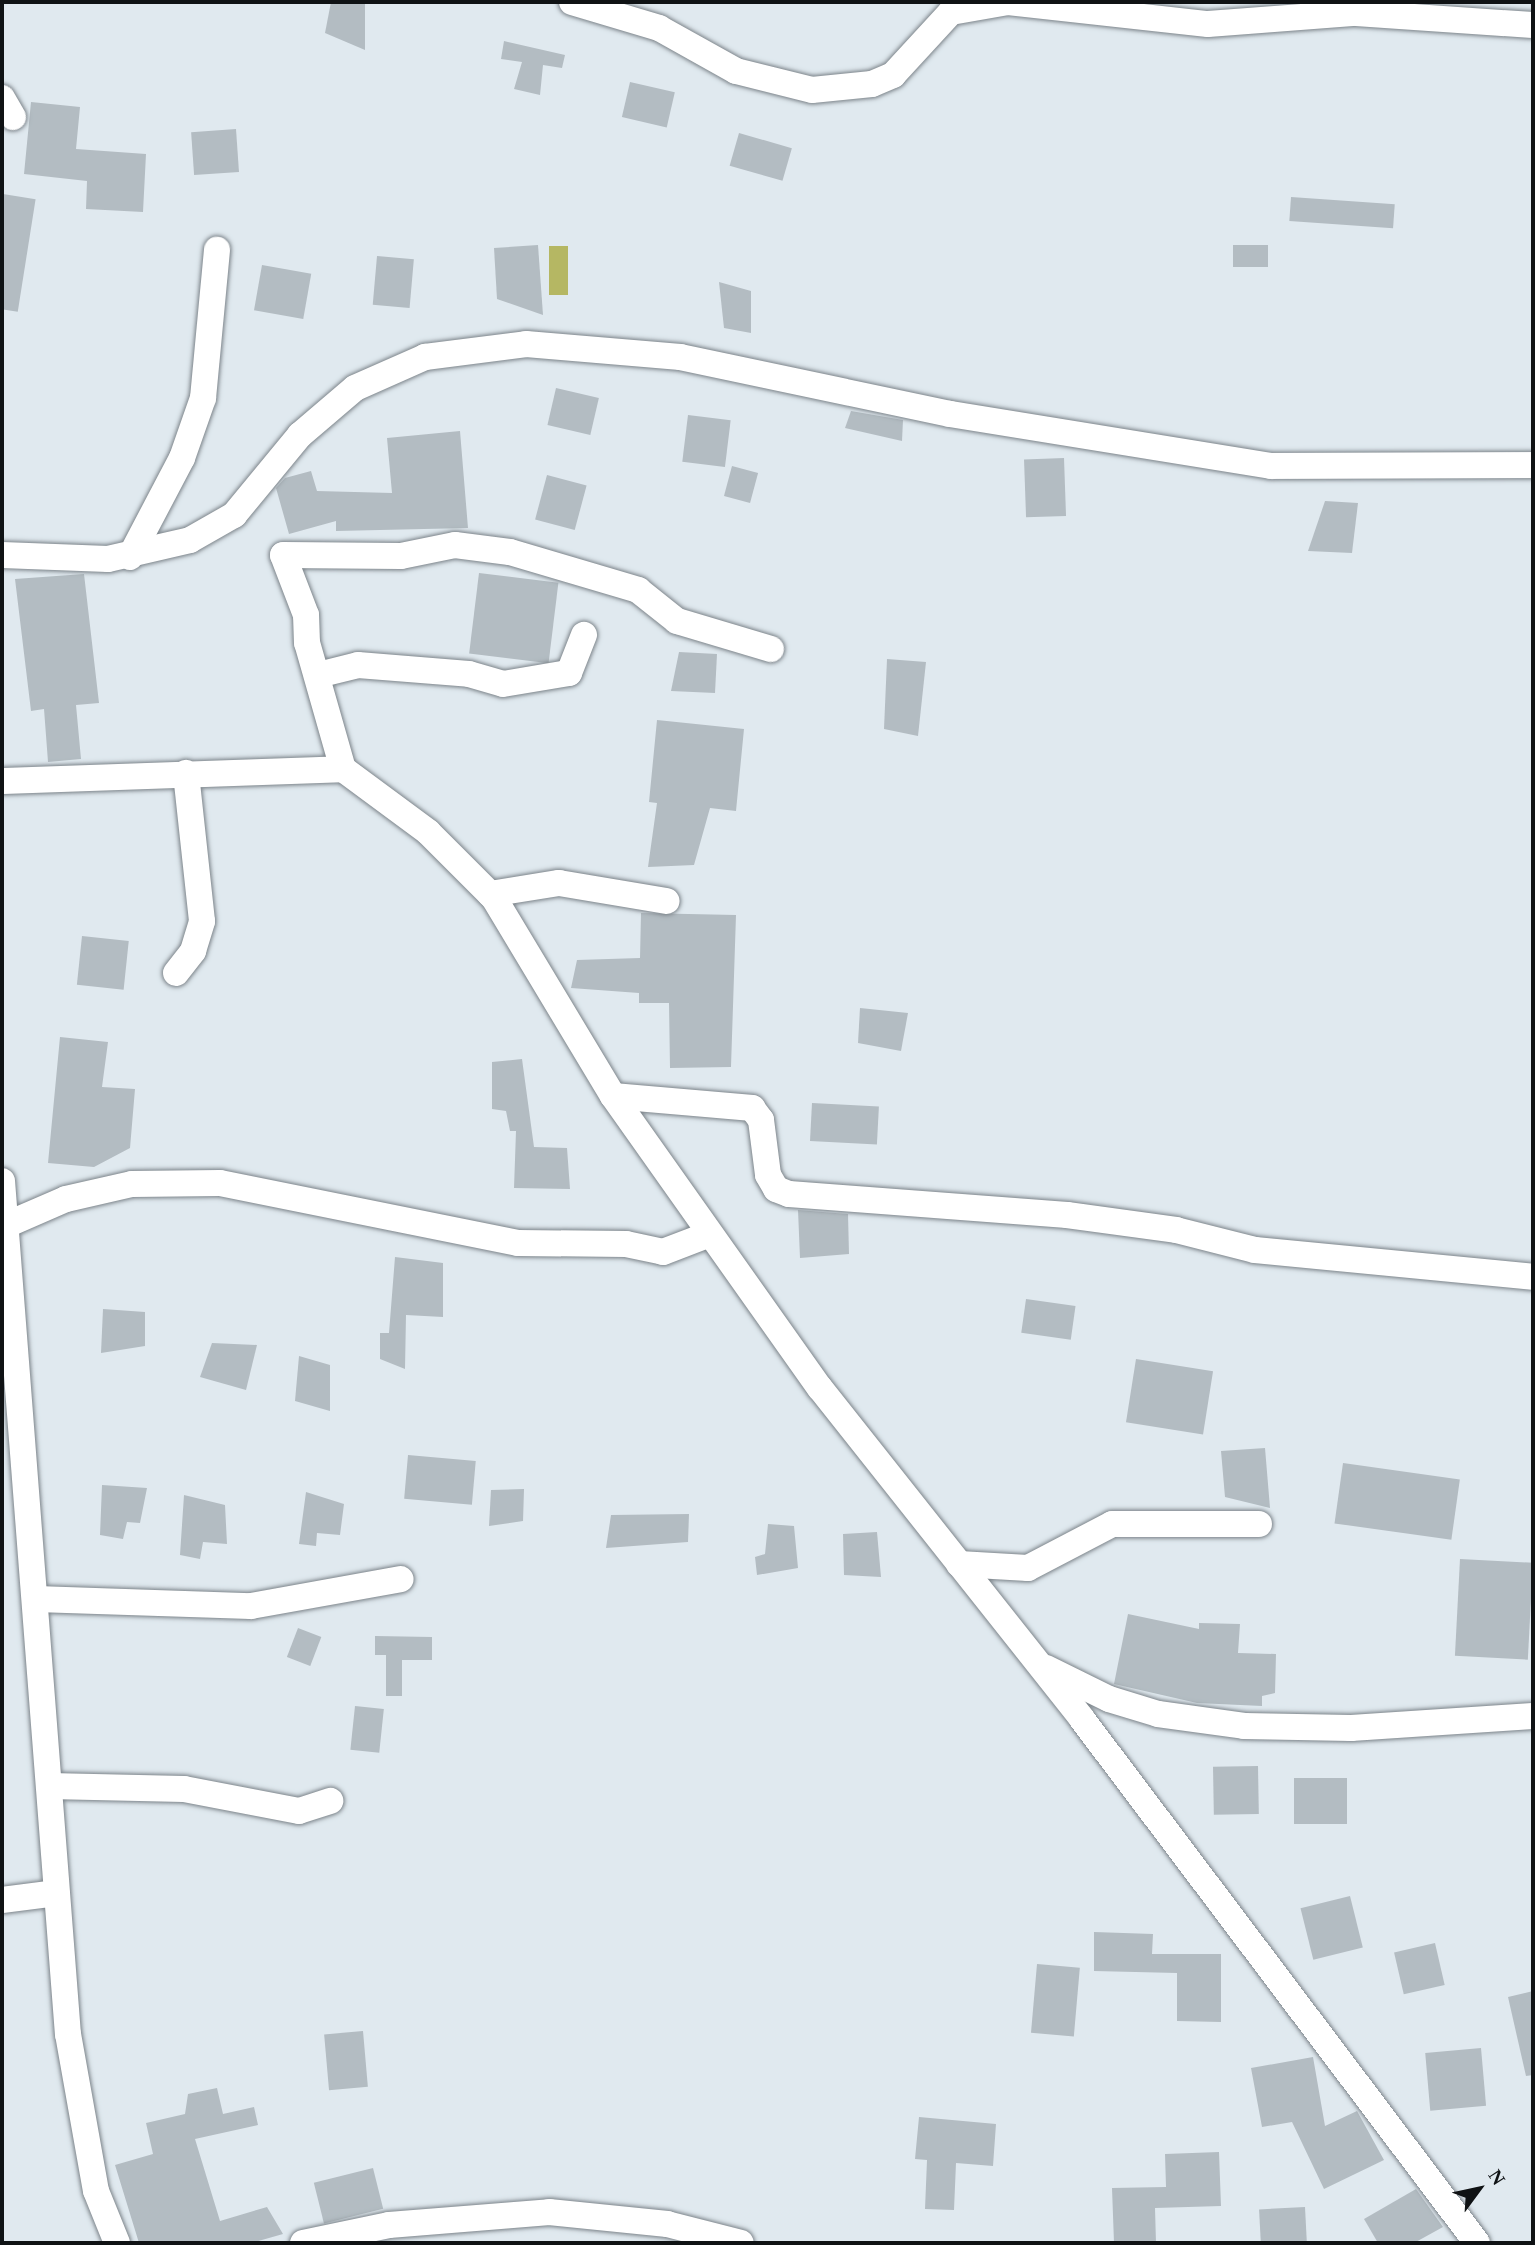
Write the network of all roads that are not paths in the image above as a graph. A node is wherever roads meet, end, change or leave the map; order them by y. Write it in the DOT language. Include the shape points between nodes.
graph roads {
  1 [pos="572,2"];
  2 [pos="1533,25"];
  3 [pos="217,250"];
  4 [pos="1533,465"];
  5 [pos="2,555"];
  6 [pos="130,556"];
  7 [pos="584,635"];
  8 [pos="771,649"];
  9 [pos="318,675"];
  10 [pos="343,769"];
  11 [pos="186,773"];
  12 [pos="2,781"];
  13 [pos="490,894"];
  14 [pos="666,901"];
  15 [pos="176,973"];
  16 [pos="613,1096"];
  17 [pos="2,1181"];
  18 [pos="6,1225"];
  19 [pos="710,1234"];
  20 [pos="1533,1277"];
  21 [pos="8,1313"];
  22 [pos="1259,1524"];
  23 [pos="959,1564"];
  24 [pos="401,1579"];
  25 [pos="36,1599"];
  26 [pos="1038,1664"];
  27 [pos="1533,1716"];
  28 [pos="49,1787"];
  29 [pos="331,1801"];
  30 [pos="57,1893"];
  31 [pos="2,1900"];
  32 [pos="117,2243"];
  33 [pos="303,2243"];
  34 [pos="741,2243"];
  35 [pos="1477,2243"];
  1 -- 2 [label="street" via="659,28 736,71 812,90 872,85 893,75 951,12 994,3 1208,23 1356,13"];
  3 -- 6 [label="street" via="203,398 182,458"];
  4 -- 6 [label="street" via="1271,466 950,414 680,357 526,344 425,357 384,372 327,409 234,515 190,540"];
  5 -- 6 [label="street"];
  7 -- 9 [label="street" via="569,673 503,684 470,674 358,665"];
  8 -- 9 [label="street" via="677,621 638,590 510,552 455,545 401,556 283,555 306,615"];
  9 -- 10 [label="street"];
  10 -- 11 [label="street"];
  10 -- 13 [label="street" via="390,800"];
  11 -- 12 [label="street"];
  11 -- 15 [label="street" via="202,921 193,951"];
  13 -- 14 [label="street" via="559,883"];
  13 -- 16 [label="street"];
  16 -- 19 [label="street"];
  16 -- 20 [label="street" via="752,1108 761,1120 768,1175 776,1189 789,1194 1067,1215 1176,1230 1255,1250"];
  17 -- 18 [label="street"];
  18 -- 19 [label="street" via="66,1199 132,1184 220,1183 518,1243 626,1244 663,1252"];
  18 -- 21 [label="street"];
  19 -- 23 [label="street" via="820,1388"];
  21 -- 25 [label="street"];
  22 -- 23 [label="street" via="1112,1524 1028,1568"];
  23 -- 26 [label="street"];
  24 -- 25 [label="street" via="251,1606"];
  25 -- 28 [label="street"];
  26 -- 27 [label="street" via="1133,1706 1244,1726 1351,1728"];
  26 -- 35 [label="street"];
  28 -- 29 [label="street" via="184,1789 299,1811"];
  28 -- 30 [label="street"];
  30 -- 31 [label="street"];
  30 -- 32 [label="street" via="75,2089 96,2191"];
  33 -- 34 [label="street" via="389,2225 549,2212 667,2224"];
}
